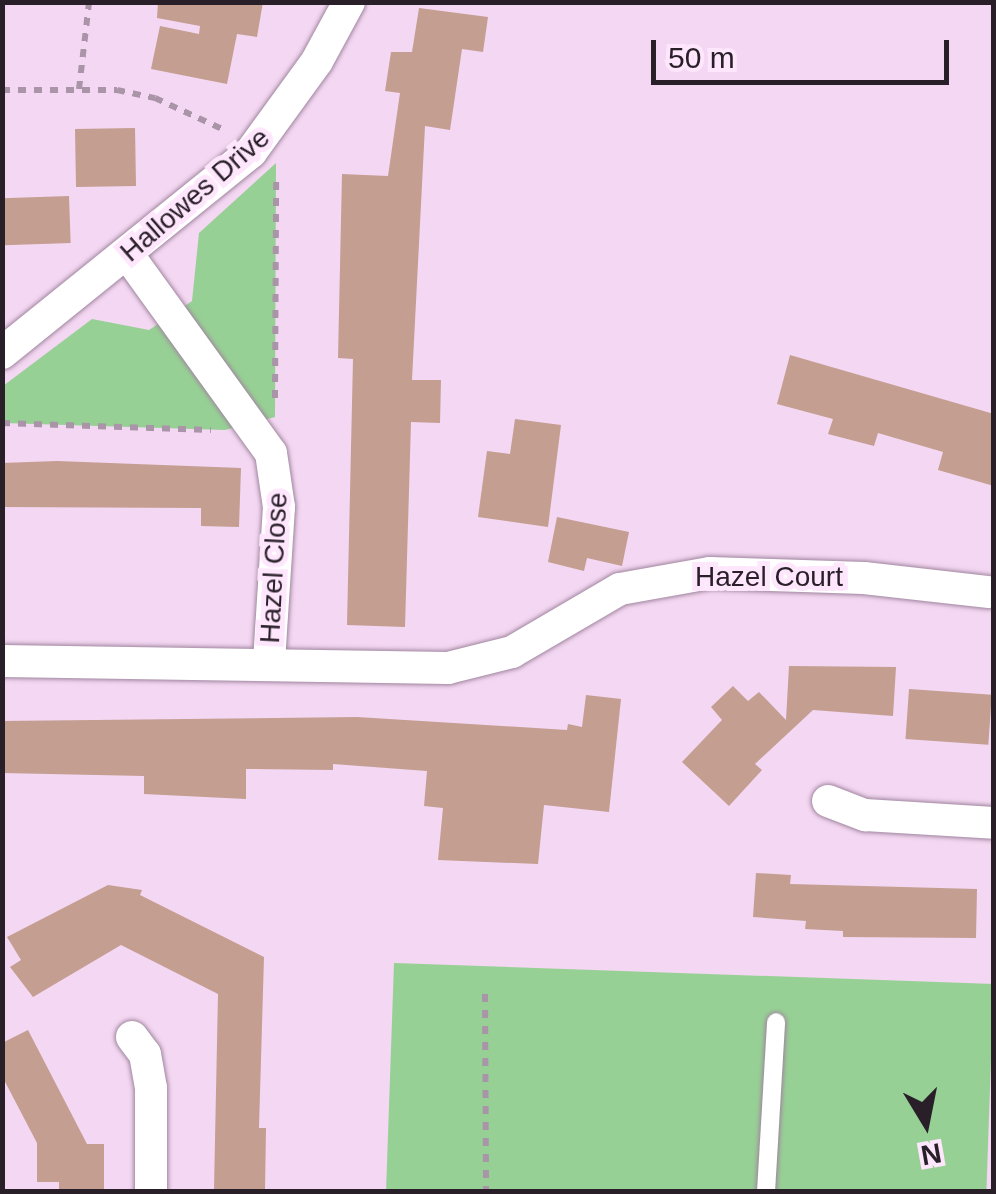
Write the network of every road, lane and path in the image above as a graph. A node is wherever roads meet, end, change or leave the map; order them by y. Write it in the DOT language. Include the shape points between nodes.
graph roads {
  1 [pos="89,2"];
  2 [pos="348,2"];
  3 [pos="78,89"];
  4 [pos="2,90"];
  5 [pos="250,152"];
  6 [pos="128,256"];
  7 [pos="2,353"];
  8 [pos="990,592"];
  9 [pos="2,661"];
  10 [pos="269,662"];
  11 [pos="828,801"];
  12 [pos="994,823"];
  13 [pos="485,994"];
  14 [pos="776,1022"];
  15 [pos="132,1037"];
  16 [pos="152,1192"];
  17 [pos="486,1192"];
  18 [pos="766,1192"];
  1 -- 3 [label="path"];
  2 -- 5 [label="street, Hallowes Drive" via="297,92"];
  3 -- 4 [label="path"];
  3 -- 5 [label="path" via="155,98 209,118"];
  5 -- 6 [label="street, Hallowes Drive"];
  6 -- 7 [label="street, Hallowes Drive"];
  6 -- 10 [label="street, Hazel Close" via="272,453 279,507"];
  8 -- 10 [label="street, Hazel Court" via="864,578 710,574 620,589 486,662 448,668"];
  9 -- 10 [label="street, Hazel Close"];
  11 -- 12 [label="street" via="865,815"];
  13 -- 17 [label="path"];
  14 -- 18 [label="lane"];
  15 -- 16 [label="street" via="145,1054 151,1088"];
}
